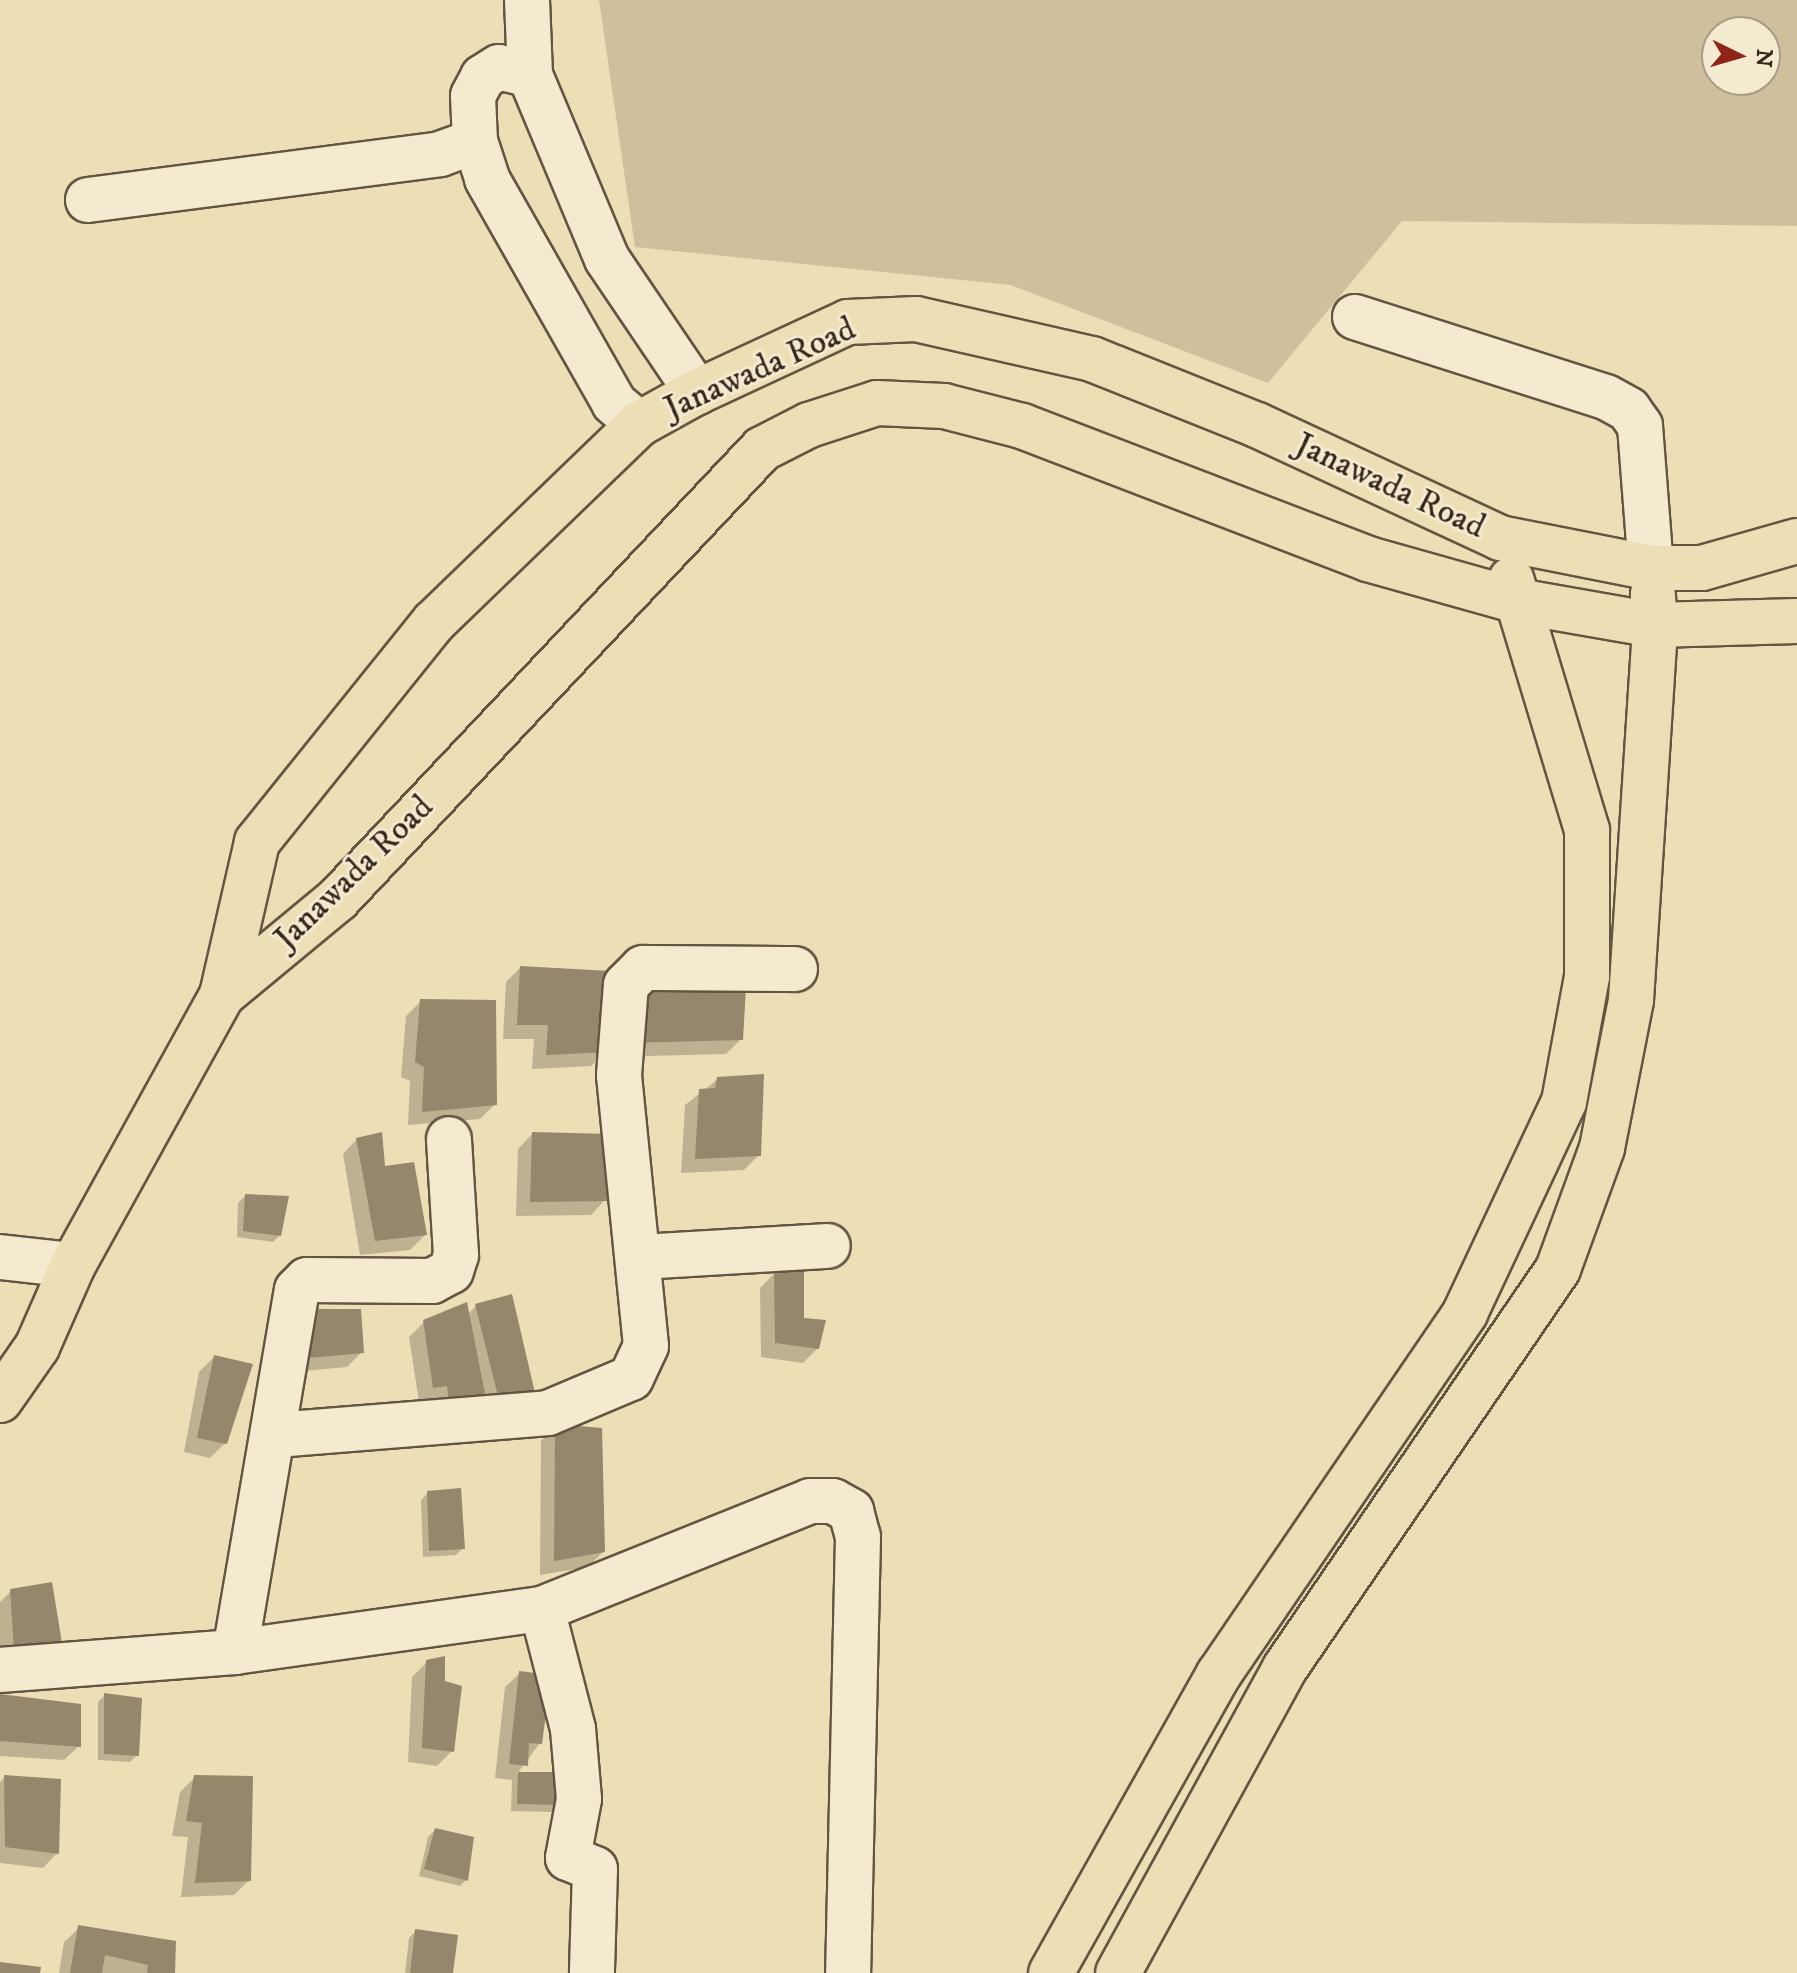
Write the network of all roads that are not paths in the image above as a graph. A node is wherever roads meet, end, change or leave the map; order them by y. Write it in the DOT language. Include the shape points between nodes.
graph roads {
  1 [pos="527,0"];
  2 [pos="530,75"];
  3 [pos="475,141"];
  4 [pos="88,200"];
  5 [pos="1355,317"];
  6 [pos="697,392"];
  7 [pos="639,424"];
  8 [pos="1500,538"];
  9 [pos="1797,541"];
  10 [pos="1651,568"];
  11 [pos="1517,601"];
  12 [pos="1797,621"];
  13 [pos="1655,625"];
  14 [pos="795,969"];
  15 [pos="222,995"];
  16 [pos="449,1139"];
  17 [pos="828,1246"];
  18 [pos="0,1257"];
  19 [pos="641,1257"];
  20 [pos="73,1265"];
  21 [pos="0,1400"];
  22 [pos="276,1435"];
  23 [pos="542,1609"];
  24 [pos="235,1652"];
  25 [pos="0,1670"];
  26 [pos="592,1973"];
  27 [pos="848,1973"];
  28 [pos="1051,1973"];
  29 [pos="1118,1973"];
  1 -- 2 [label="street"];
  2 -- 3 [label="street" via="499,67 483,77 473,96"];
  2 -- 6 [label="street" via="607,259"];
  3 -- 4 [label="street" via="440,154"];
  3 -- 7 [label="street" via="487,179 614,403"];
  5 -- 10 [label="street" via="1606,397 1629,410 1640,426"];
  6 -- 7 [label="main road, Janawada Road"];
  6 -- 8 [label="main road, Janawada Road" via="848,322 916,319 1092,359 1257,425"];
  7 -- 15 [label="main road, Janawada Road" via="434,622 257,842"];
  8 -- 10 [label="main road, Janawada Road"];
  8 -- 11 [label="main road"];
  9 -- 10 [label="main road, Janawada Road" via="1702,568"];
  10 -- 13 [label="main road"];
  11 -- 13 [label="main road, Janawada Road"];
  11 -- 15 [label="main road, Janawada Road" via="1368,559 1022,426 944,406 877,403 809,425 762,449 338,899"];
  11 -- 28 [label="main road" via="1587,830 1587,977 1564,1102 1465,1313 1219,1674"];
  12 -- 13 [label="main road, Janawada Road"];
  13 -- 29 [label="main road" via="1631,1000 1602,1148 1558,1269 1285,1668"];
  14 -- 19 [label="street" via="643,968 626,985 619,1075"];
  15 -- 20 [label="main road, Janawada Road"];
  16 -- 22 [label="street" via="456,1255 451,1271 432,1281 307,1280 297,1290 291,1310"];
  17 -- 19 [label="street"];
  18 -- 20 [label="street"];
  19 -- 22 [label="street" via="646,1346 631,1378 548,1413"];
  20 -- 21 [label="main road, Janawada Road" via="37,1347"];
  22 -- 24 [label="street"];
  23 -- 24 [label="street"];
  23 -- 26 [label="street" via="573,1729 579,1799 568,1858 595,1869"];
  23 -- 27 [label="street" via="810,1501 833,1501 851,1511 858,1537"];
  24 -- 25 [label="street"];
}
